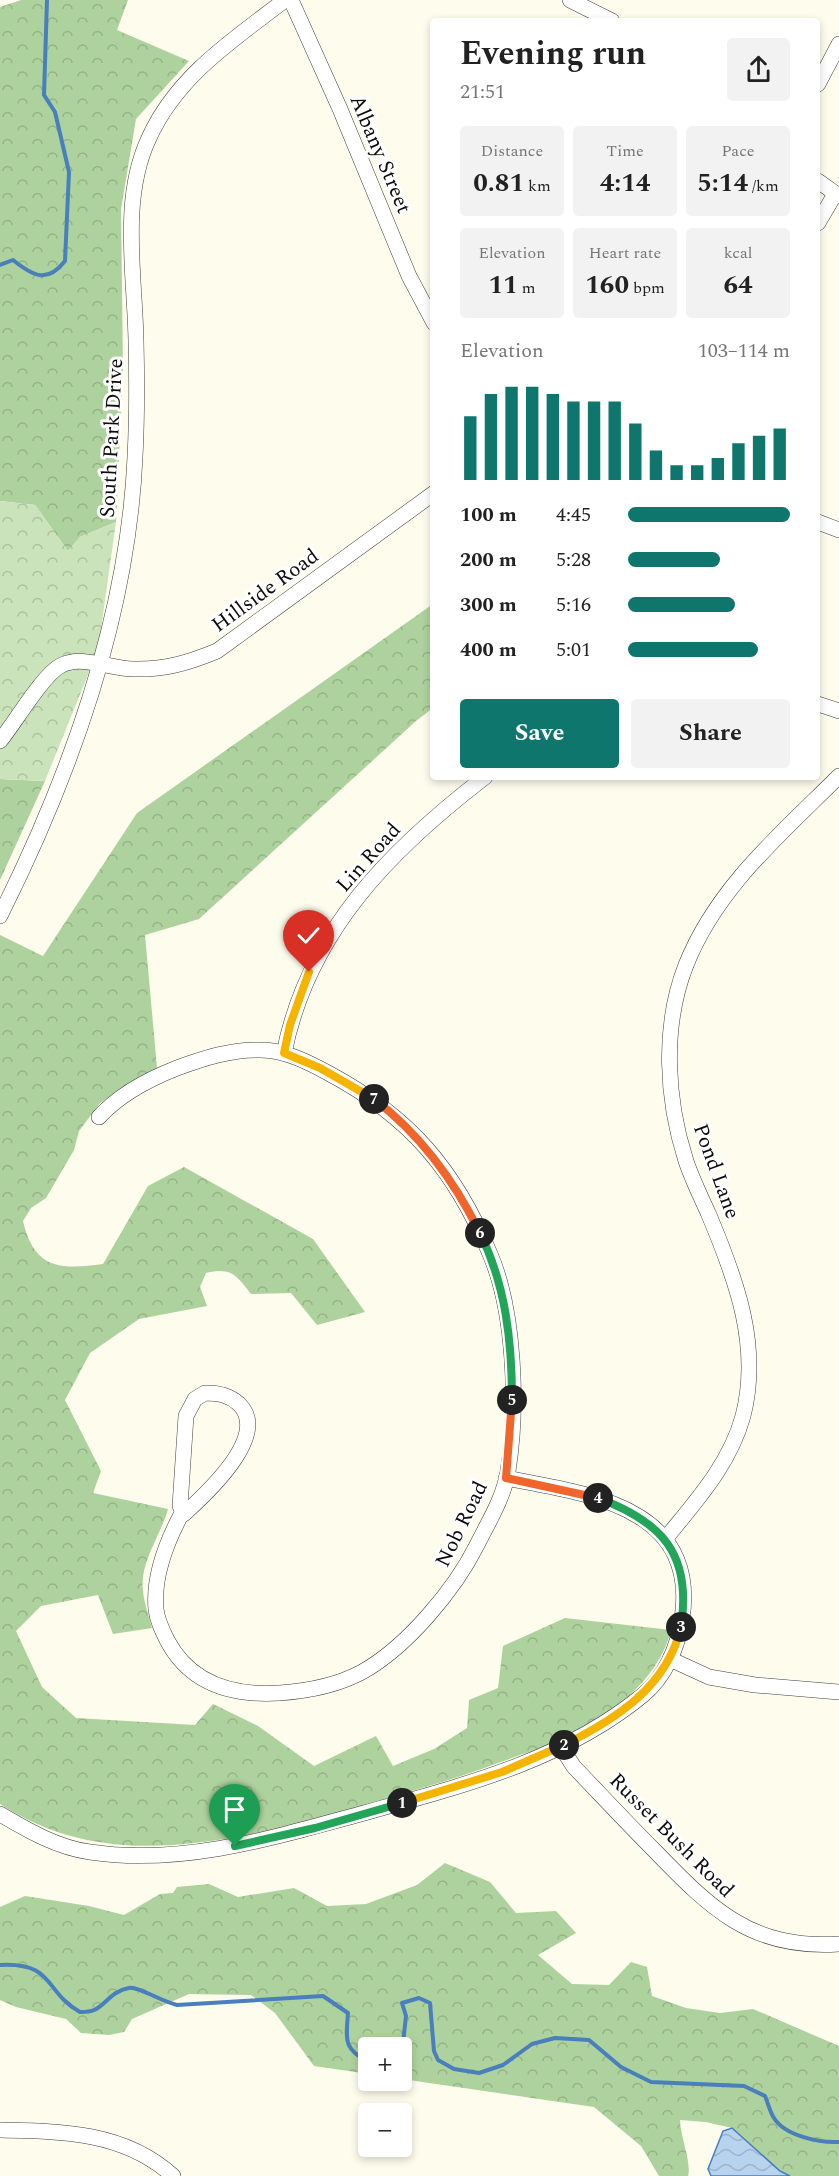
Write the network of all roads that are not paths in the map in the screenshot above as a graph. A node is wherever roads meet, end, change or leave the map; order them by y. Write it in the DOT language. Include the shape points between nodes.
graph roads {
  1 [pos="285,0"];
  2 [pos="291,0"];
  3 [pos="570,0"];
  4 [pos="606,18"];
  5 [pos="839,44"];
  6 [pos="820,80"];
  7 [pos="820,182"];
  8 [pos="837,195"];
  9 [pos="820,220"];
  10 [pos="430,315"];
  11 [pos="430,496"];
  12 [pos="820,523"];
  13 [pos="839,530"];
  14 [pos="101,664"];
  15 [pos="820,705"];
  16 [pos="839,711"];
  17 [pos="0,741"];
  18 [pos="839,776"];
  19 [pos="481,780"];
  20 [pos="0,916"];
  21 [pos="284,1053"];
  22 [pos="99,1117"];
  23 [pos="506,1478"];
  24 [pos="182,1513"];
  25 [pos="666,1538"];
  26 [pos="670,1659"];
  27 [pos="839,1692"];
  28 [pos="561,1747"];
  29 [pos="0,1814"];
  30 [pos="839,1944"];
  31 [pos="0,2130"];
  32 [pos="173,2176"];
  1 -- 14 [label="street, South Park Drive" via="192,74 148,138 139,166 133,209 136,341 132,500 116,604"];
  2 -- 10 [label="street, Albany Street"];
  3 -- 4 [label="street"];
  5 -- 6 [label="street"];
  7 -- 8 [label="street"];
  8 -- 9 [label="street"];
  11 -- 14 [label="street, Hillside Road" via="217,651 185,665 162,669"];
  12 -- 13 [label="street"];
  14 -- 17 [label="street, Hillside Road" via="78,661 60,666 48,676"];
  14 -- 20 [label="street, South Park Drive" via="41,827"];
  15 -- 16 [label="street"];
  18 -- 25 [label="street, Pond Lane" via="741,873 721,898 686,966 677,998 669,1063 674,1111 686,1161 737,1286 750,1368 743,1416 717,1474"];
  19 -- 21 [label="street, Lin Road" via="405,844 362,891 324,943 290,1025"];
  21 -- 22 [label="street, Nob Road" via="253,1050 199,1060 146,1082 108,1106"];
  21 -- 23 [label="street, Nob Road" via="364,1092 398,1118 462,1194 491,1256 504,1300 512,1357"];
  23 -- 24 [label="street, Nob Road" via="469,1561 439,1604 363,1672 302,1692 265,1694 209,1684 192,1674 175,1654 161,1628 156,1609 157,1586 163,1559"];
  23 -- 25 [label="street" via="589,1494 646,1520"];
  24 -- 24 [label="street, Nob Road" via="188,1409 205,1393 232,1398 243,1408 248,1423 245,1440 226,1471"];
  25 -- 26 [label="street" via="681,1572 684,1609"];
  26 -- 27 [label="street" via="709,1677"];
  26 -- 28 [label="street" via="645,1694 613,1718"];
  28 -- 29 [label="street" via="502,1772 315,1828 177,1854 114,1855 68,1848"];
  28 -- 30 [label="street, Russet Bush Road" via="574,1767 717,1912 750,1930 788,1942"];
  31 -- 32 [label="street" via="88,2135 142,2152"];
}
